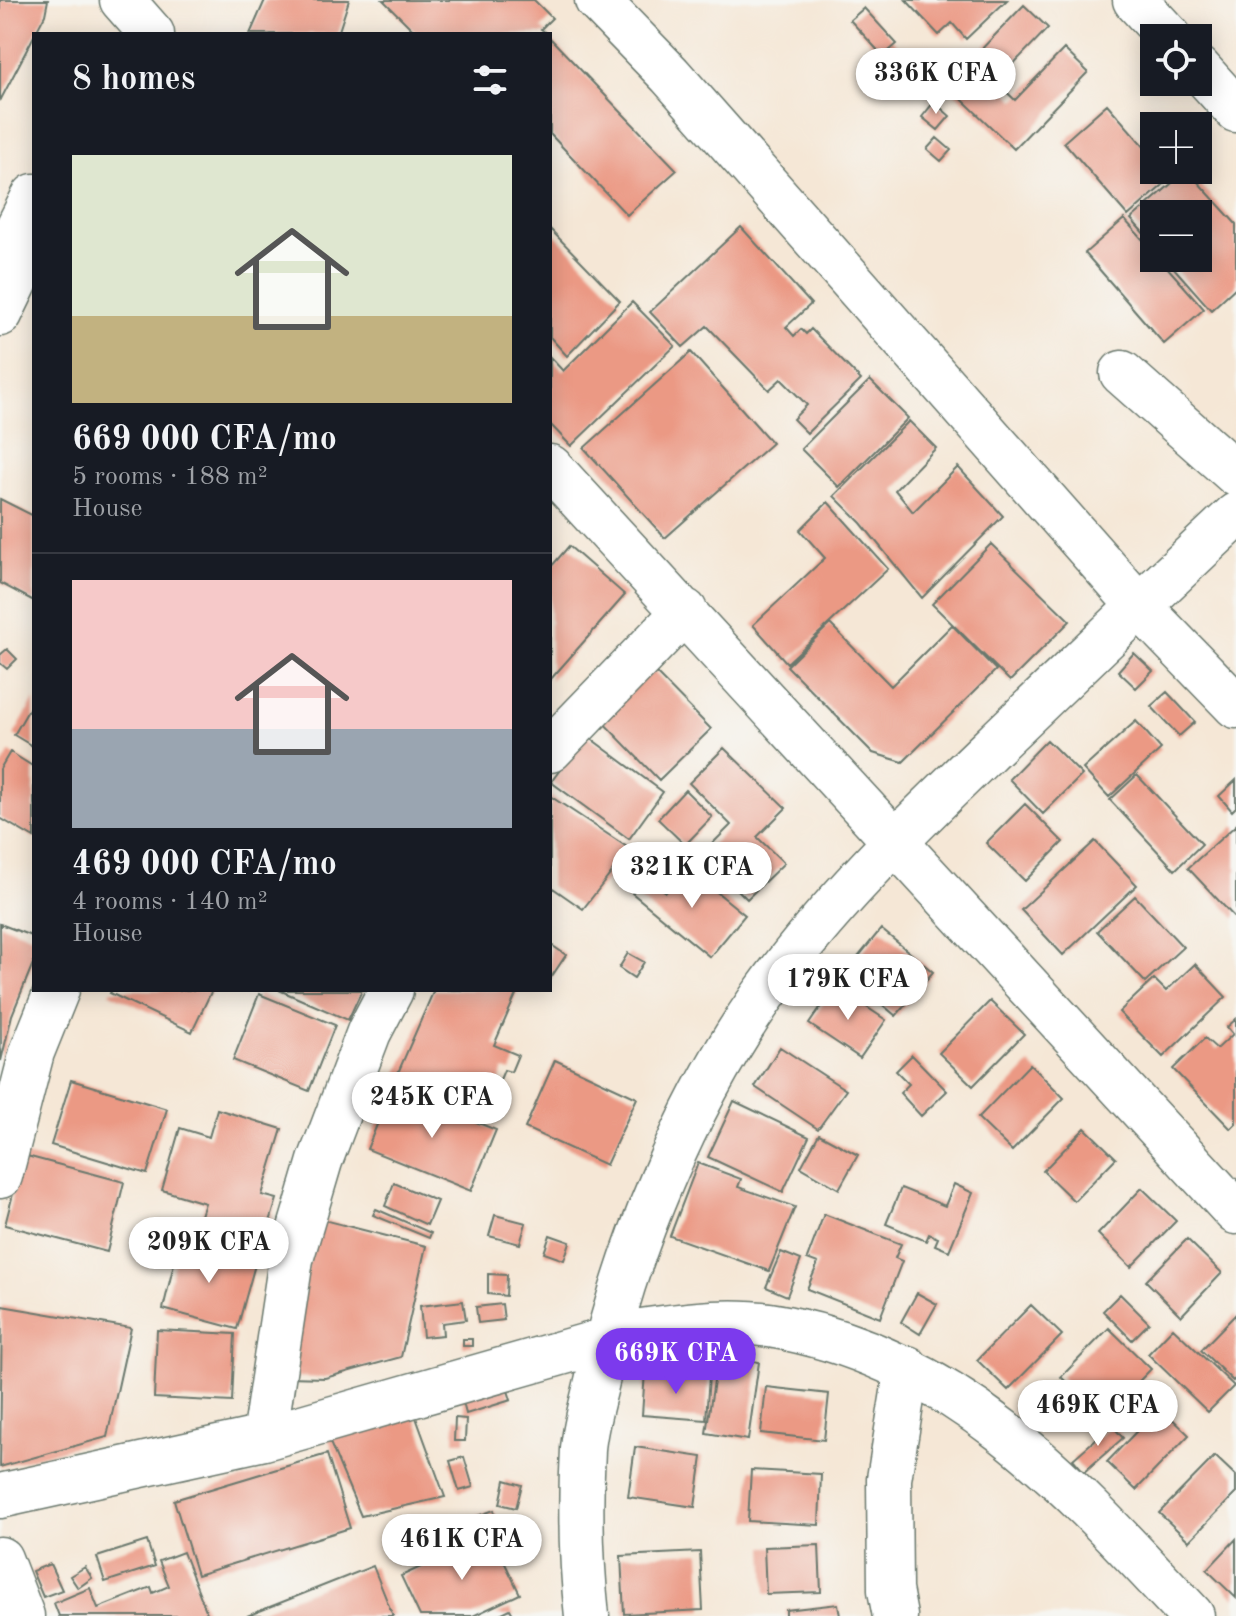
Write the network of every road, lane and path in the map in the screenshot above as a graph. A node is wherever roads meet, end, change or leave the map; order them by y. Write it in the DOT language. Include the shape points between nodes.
graph roads {
  1 [pos="597,0"];
  2 [pos="1135,0"];
  3 [pos="1157,24"];
  4 [pos="1212,83"];
  5 [pos="1236,110"];
  6 [pos="32,200"];
  7 [pos="32,248"];
  8 [pos="0,263"];
  9 [pos="0,314"];
  10 [pos="1122,373"];
  11 [pos="552,469"];
  12 [pos="1236,474"];
  13 [pos="1236,515"];
  14 [pos="1139,606"];
  15 [pos="685,611"];
  16 [pos="1236,706"];
  17 [pos="552,748"];
  18 [pos="894,842"];
  19 [pos="56,992"];
  20 [pos="390,992"];
  21 [pos="0,1176"];
  22 [pos="1236,1212"];
  23 [pos="606,1340"];
  24 [pos="907,1368"];
  25 [pos="264,1438"];
  26 [pos="0,1496"];
  27 [pos="0,1559"];
  28 [pos="22,1616"];
  29 [pos="587,1616"];
  30 [pos="895,1616"];
  31 [pos="1192,1616"];
  1 -- 14 [label="street" via="670,75"];
  2 -- 3 [label="street"];
  4 -- 5 [label="street"];
  6 -- 8 [label="street"];
  7 -- 9 [label="street"];
  10 -- 12 [label="street"];
  11 -- 15 [label="street"];
  13 -- 14 [label="street"];
  14 -- 16 [label="street"];
  14 -- 18 [label="street"];
  15 -- 17 [label="street"];
  15 -- 18 [label="street"];
  18 -- 22 [label="street"];
  18 -- 23 [label="street" via="810,935 711,1079 644,1229"];
  19 -- 21 [label="street" via="32,1052"];
  20 -- 25 [label="street" via="369,1032 320,1161 291,1259"];
  23 -- 24 [label="street" via="693,1324 785,1327"];
  23 -- 25 [label="street"];
  23 -- 29 [label="street" via="583,1446"];
  24 -- 30 [label="street" via="889,1479"];
  24 -- 31 [label="street" via="1005,1432 1088,1504"];
  25 -- 26 [label="street"];
  27 -- 28 [label="street"];
}
